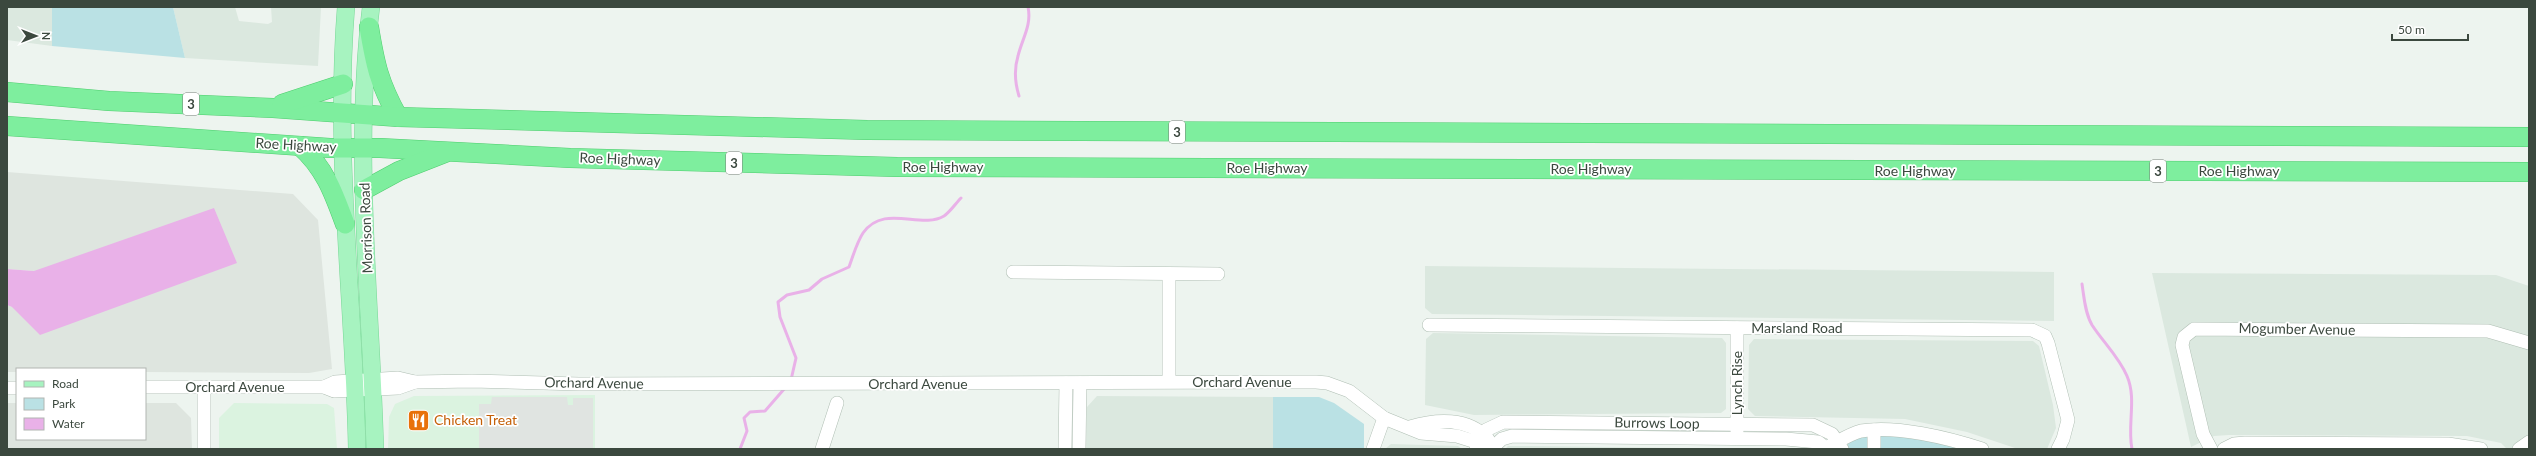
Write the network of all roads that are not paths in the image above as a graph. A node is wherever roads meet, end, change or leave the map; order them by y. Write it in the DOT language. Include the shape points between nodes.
graph roads {
  1 [pos="346,7"];
  2 [pos="371,7"];
  3 [pos="369,27"];
  4 [pos="343,84"];
  5 [pos="7,92"];
  6 [pos="273,108"];
  7 [pos="343,113"];
  8 [pos="364,114"];
  9 [pos="398,116"];
  10 [pos="7,126"];
  11 [pos="7,134"];
  12 [pos="129,135"];
  13 [pos="2529,137"];
  14 [pos="300,146"];
  15 [pos="343,148"];
  16 [pos="364,148"];
  17 [pos="448,152"];
  18 [pos="2529,172"];
  19 [pos="364,190"];
  20 [pos="345,224"];
  21 [pos="1014,272"];
  22 [pos="1168,274"];
  23 [pos="1218,274"];
  24 [pos="1429,325"];
  25 [pos="1738,328"];
  26 [pos="2529,343"];
  27 [pos="1169,381"];
  28 [pos="1066,383"];
  29 [pos="1080,383"];
  30 [pos="373,384"];
  31 [pos="355,385"];
  32 [pos="204,387"];
  33 [pos="146,388"];
  34 [pos="837,403"];
  35 [pos="1384,418"];
  36 [pos="1531,422"];
  37 [pos="1580,422"];
  38 [pos="1634,423"];
  39 [pos="1737,423"];
  40 [pos="1684,424"];
  41 [pos="1786,424"];
  42 [pos="1874,430"];
  43 [pos="1530,437"];
  44 [pos="1580,437"];
  45 [pos="1634,437"];
  46 [pos="1684,438"];
  47 [pos="1737,438"];
  48 [pos="1786,439"];
  49 [pos="1479,442"];
  50 [pos="2529,442"];
  51 [pos="1492,447"];
  52 [pos="1833,447"];
  53 [pos="204,449"];
  54 [pos="357,449"];
  55 [pos="375,449"];
  56 [pos="822,449"];
  57 [pos="1065,449"];
  58 [pos="1079,449"];
  59 [pos="1373,449"];
  60 [pos="1874,449"];
  61 [pos="1982,449"];
  62 [pos="2058,449"];
  63 [pos="2211,449"];
  64 [pos="2224,449"];
  65 [pos="2481,449"];
  66 [pos="2519,449"];
  1 -- 4 [label="main road, Morrison Road"];
  2 -- 3 [label="main road, Morrison Road"];
  3 -- 8 [label="main road, Morrison Road"];
  3 -- 9 [label="highway" via="375,68"];
  4 -- 6 [label="highway"];
  4 -- 7 [label="main road, Morrison Road"];
  5 -- 6 [label="highway, 3" via="109,101"];
  6 -- 7 [label="highway, 3"];
  7 -- 8 [label="highway, 3"];
  7 -- 15 [label="main road, Morrison Road"];
  8 -- 9 [label="highway, 3"];
  8 -- 16 [label="main road, Morrison Road"];
  9 -- 13 [label="highway, 3" via="875,130"];
  10 -- 12 [label="highway, Roe Highway / 3"];
  11 -- 12 [label="highway"];
  12 -- 14 [label="highway, Roe Highway / 3"];
  14 -- 15 [label="highway, Roe Highway / 3"];
  14 -- 20 [label="highway" via="324,173"];
  15 -- 16 [label="highway, Roe Highway / 3"];
  15 -- 20 [label="main road, Morrison Road"];
  16 -- 17 [label="highway, Roe Highway / 3"];
  16 -- 19 [label="main road, Morrison Road"];
  17 -- 18 [label="highway, Roe Highway / 3" via="898,167"];
  17 -- 19 [label="highway" via="399,171"];
  19 -- 30 [label="main road, Morrison Road"];
  20 -- 31 [label="main road, Morrison Road"];
  21 -- 22 [label="street"];
  22 -- 23 [label="street"];
  22 -- 27 [label="street"];
  24 -- 25 [label="street, Marsland Road"];
  25 -- 39 [label="street, Lynch Rise"];
  25 -- 62 [label="street, Marsland Road" via="2020,329 2039,332 2048,343 2068,420"];
  26 -- 63 [label="street, Mogumber Avenue" via="2488,331 2194,329 2184,337 2182,345 2203,434"];
  27 -- 29 [label="street, Orchard Avenue"];
  27 -- 35 [label="street, Orchard Avenue" via="1327,383 1349,391"];
  28 -- 29 [label="street, Orchard Avenue"];
  28 -- 30 [label="street, Orchard Avenue" via="579,384 415,382 398,378"];
  28 -- 57 [label="street"];
  29 -- 58 [label="street"];
  30 -- 31 [label="street, Orchard Avenue"];
  30 -- 55 [label="main road, Morrison Road"];
  31 -- 32 [label="street, Orchard Avenue" via="334,391 324,387"];
  31 -- 54 [label="main road, Morrison Road"];
  32 -- 33 [label="street, Orchard Avenue"];
  32 -- 53 [label="street"];
  34 -- 56 [label="street"];
  35 -- 49 [label="street, Orchard Avenue" via="1426,434 1457,436"];
  35 -- 59 [label="street"];
  36 -- 37 [label="street, Burrows Loop"];
  36 -- 43 [label="street"];
  36 -- 49 [label="street, Burrows Loop" via="1503,422 1493,425"];
  37 -- 38 [label="street, Burrows Loop"];
  37 -- 44 [label="street"];
  38 -- 40 [label="street, Burrows Loop"];
  38 -- 45 [label="street"];
  39 -- 40 [label="street, Burrows Loop"];
  39 -- 41 [label="street, Burrows Loop"];
  39 -- 47 [label="street, Lynch Rise"];
  40 -- 46 [label="street"];
  41 -- 48 [label="street"];
  41 -- 52 [label="street, Burrows Loop" via="1819,427 1832,434"];
  42 -- 52 [label="street" via="1851,434"];
  42 -- 60 [label="street"];
  42 -- 61 [label="street" via="1912,433"];
  43 -- 44 [label="street, Burrows Loop"];
  43 -- 51 [label="street, Burrows Loop" via="1512,436"];
  44 -- 45 [label="street, Burrows Loop"];
  45 -- 46 [label="street, Burrows Loop"];
  46 -- 47 [label="street, Burrows Loop"];
  47 -- 48 [label="street, Burrows Loop"];
  48 -- 52 [label="street, Burrows Loop" via="1811,440"];
  49 -- 51 [label="street, Orchard Avenue"];
  50 -- 66 [label="street"];
  64 -- 65 [label="street" via="2234,444 2245,443 2448,444"];
}
